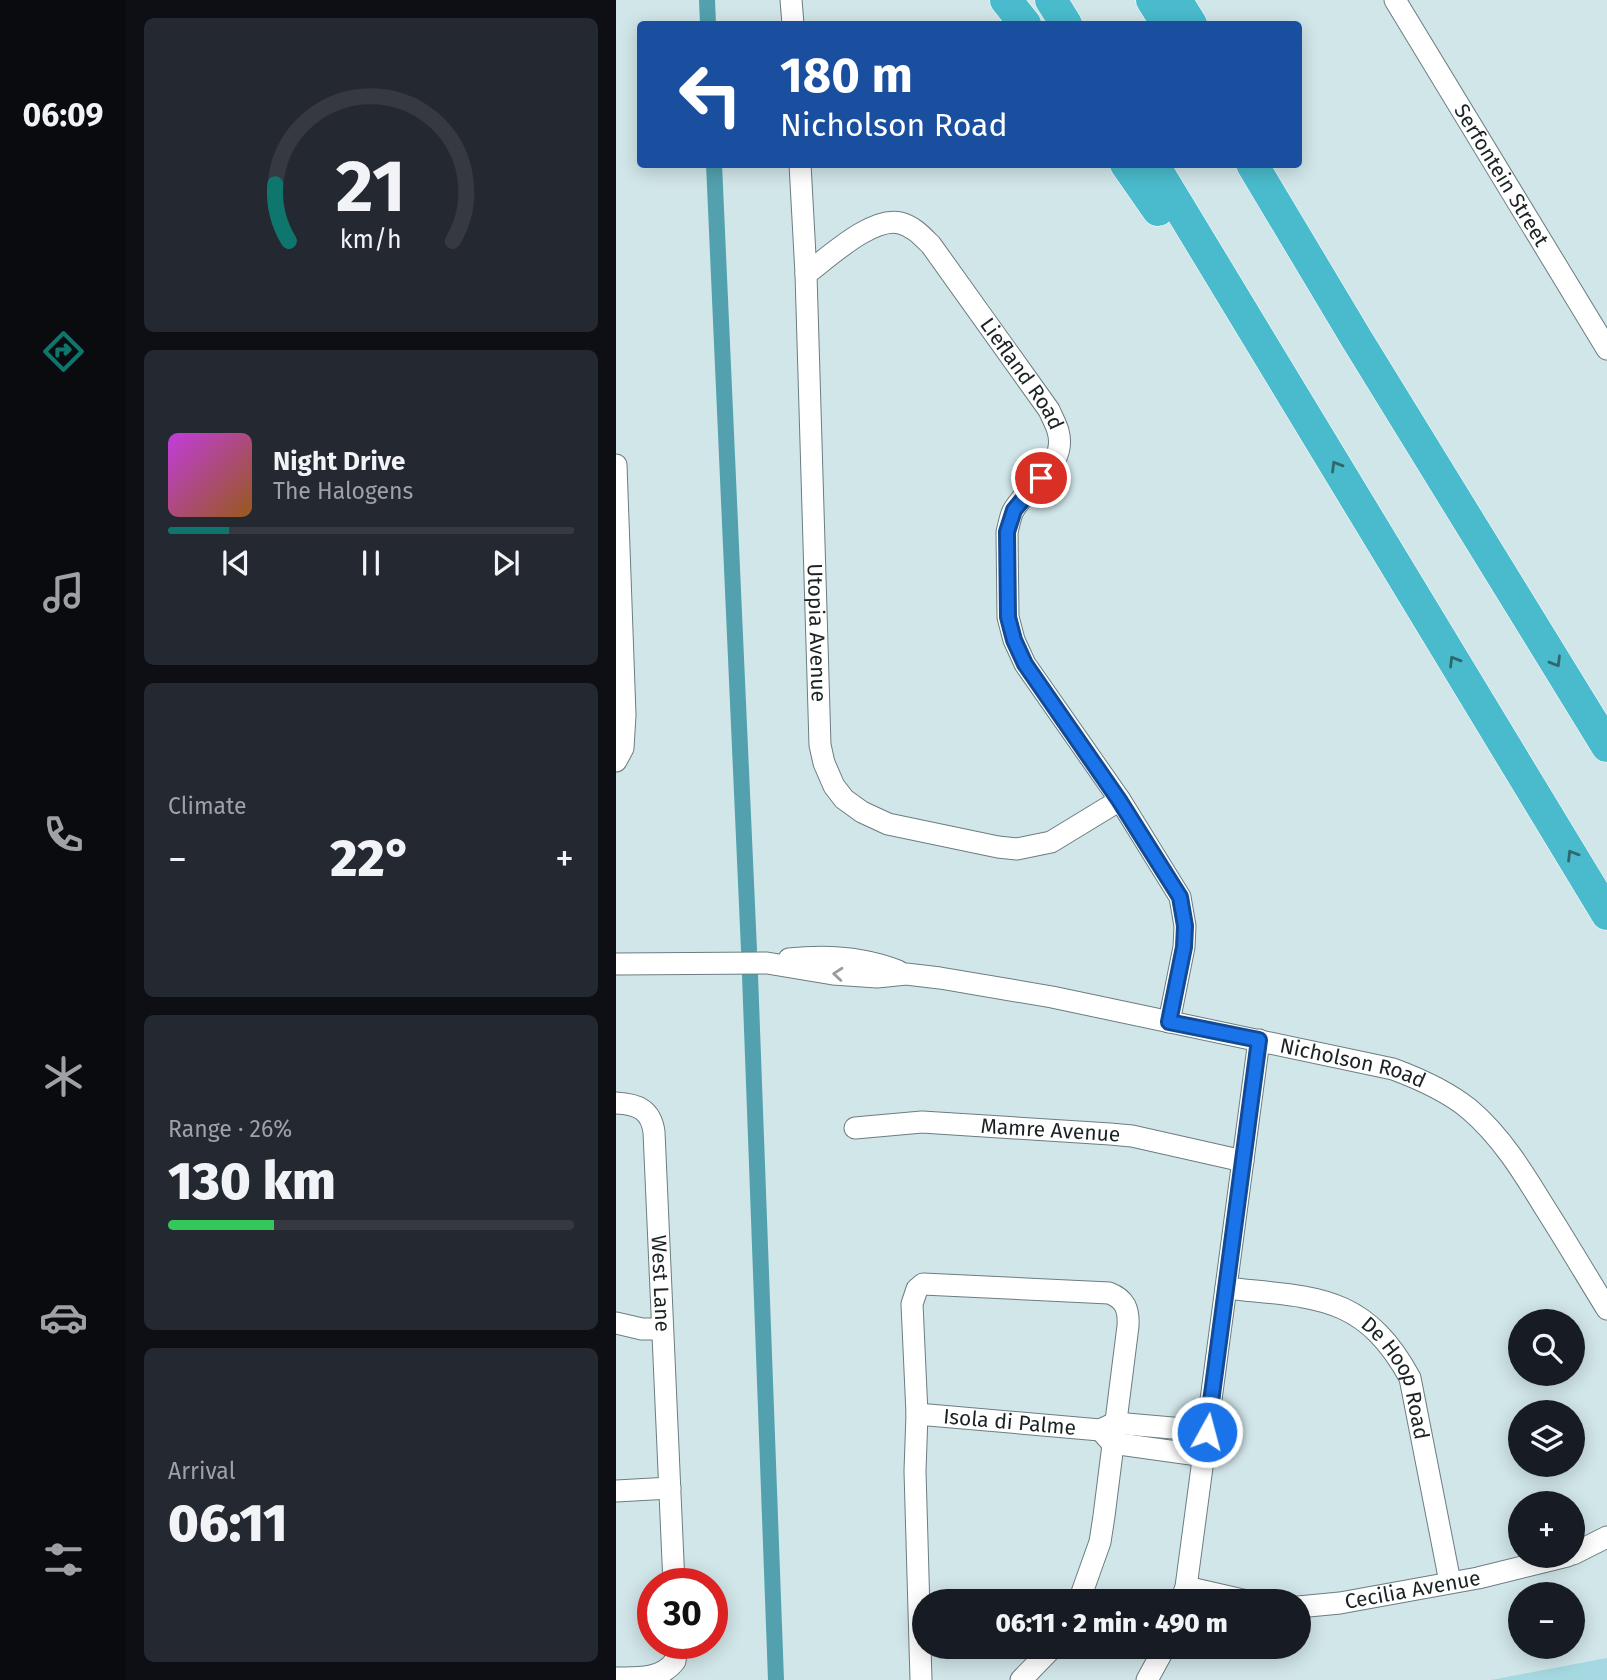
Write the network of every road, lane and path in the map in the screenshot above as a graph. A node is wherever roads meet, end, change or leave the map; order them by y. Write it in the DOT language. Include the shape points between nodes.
graph roads {
  1 [pos="791,0"];
  2 [pos="1006,0"];
  3 [pos="1051,0"];
  4 [pos="1152,0"];
  5 [pos="1177,0"];
  6 [pos="1395,0"];
  7 [pos="793,21"];
  8 [pos="1023,21"];
  9 [pos="1064,21"];
  10 [pos="1165,21"];
  11 [pos="1189,21"];
  12 [pos="800,168"];
  13 [pos="1129,168"];
  14 [pos="1155,168"];
  15 [pos="1254,168"];
  16 [pos="1277,168"];
  17 [pos="806,274"];
  18 [pos="1607,349"];
  19 [pos="1309,422"];
  20 [pos="616,465"];
  21 [pos="1533,624"];
  22 [pos="1607,746"];
  23 [pos="616,761"];
  24 [pos="1119,800"];
  25 [pos="1607,914"];
  26 [pos="616,964"];
  27 [pos="1169,1022"];
  28 [pos="1259,1040"];
  29 [pos="616,1103"];
  30 [pos="855,1128"];
  31 [pos="1243,1161"];
  32 [pos="1226,1288"];
  33 [pos="1607,1309"];
  34 [pos="616,1323"];
  35 [pos="662,1329"];
  36 [pos="917,1414"];
  37 [pos="1109,1432"];
  38 [pos="1207,1432"];
  39 [pos="1205,1456"];
  40 [pos="670,1488"];
  41 [pos="616,1491"];
  42 [pos="1607,1537"];
  43 [pos="1585,1547"];
  44 [pos="673,1568"];
  45 [pos="1519,1568"];
  46 [pos="1450,1582"];
  47 [pos="1083,1589"];
  48 [pos="1185,1589"];
  49 [pos="1311,1606"];
  50 [pos="675,1659"];
  51 [pos="1041,1659"];
  52 [pos="1159,1659"];
  53 [pos="616,1678"];
  54 [pos="921,1680"];
  55 [pos="1021,1680"];
  56 [pos="1147,1680"];
  1 -- 7 [label="street"];
  2 -- 8 [label="highway"];
  3 -- 9 [label="highway"];
  4 -- 10 [label="highway"];
  5 -- 11 [label="highway"];
  6 -- 18 [label="street, Serfontein Street"];
  12 -- 17 [label="street, Utopia Avenue"];
  13 -- 19 [label="highway"];
  14 -- 19 [label="highway"];
  15 -- 21 [label="highway"];
  16 -- 21 [label="highway" via="1490,533 1524,595"];
  17 -- 24 [label="street, Liefland Road" via="880,223 902,223 917,231 1049,410 1060,444 1053,465 1025,495 1007,532 1008,617 1025,664"];
  17 -- 24 [label="street, Utopia Avenue" via="820,745 834,786 862,812 888,824 1017,849 1051,842"];
  25 -- 19 [label="highway, one-way"];
  20 -- 23 [label="street" via="625,715 623,748"];
  21 -- 22 [label="highway, one-way"];
  24 -- 27 [label="street, Liefland Road" via="1180,897 1184,911 1184,947"];
  26 -- 27 [label="street, Nicholson Road" via="858,959 906,974"];
  27 -- 28 [label="street, Nicholson Road"];
  28 -- 31 [label="street"];
  28 -- 33 [label="street, Nicholson Road" via="1393,1069 1433,1086 1467,1108 1507,1150"];
  29 -- 35 [label="street, West Lane" via="642,1108 652,1122"];
  30 -- 31 [label="street, Mamre Avenue" via="922,1122 1110,1134"];
  31 -- 32 [label="street"];
  32 -- 38 [label="street"];
  32 -- 46 [label="street, De Hoop Road" via="1301,1297 1348,1310 1367,1322 1396,1353 1410,1378"];
  34 -- 35 [label="street"];
  35 -- 40 [label="street, West Lane"];
  36 -- 37 [label="street, Isola di Palme"];
  36 -- 37 [label="street" via="912,1304 923,1284 1109,1293 1123,1300 1129,1316"];
  36 -- 54 [label="street"];
  37 -- 38 [label="street, Isola di Palme"];
  37 -- 39 [label="street, Isola di Palme"];
  37 -- 47 [label="street" via="1100,1542"];
  38 -- 39 [label="street"];
  39 -- 48 [label="street"];
  40 -- 41 [label="street"];
  40 -- 44 [label="street, West Lane"];
  42 -- 43 [label="street"];
  45 -- 46 [label="street, Cecilia Avenue"];
  46 -- 49 [label="street, Cecilia Avenue"];
  50 -- 53 [label="street" via="664,1672 650,1677"];
  51 -- 55 [label="street"];
  52 -- 56 [label="street"];
}
